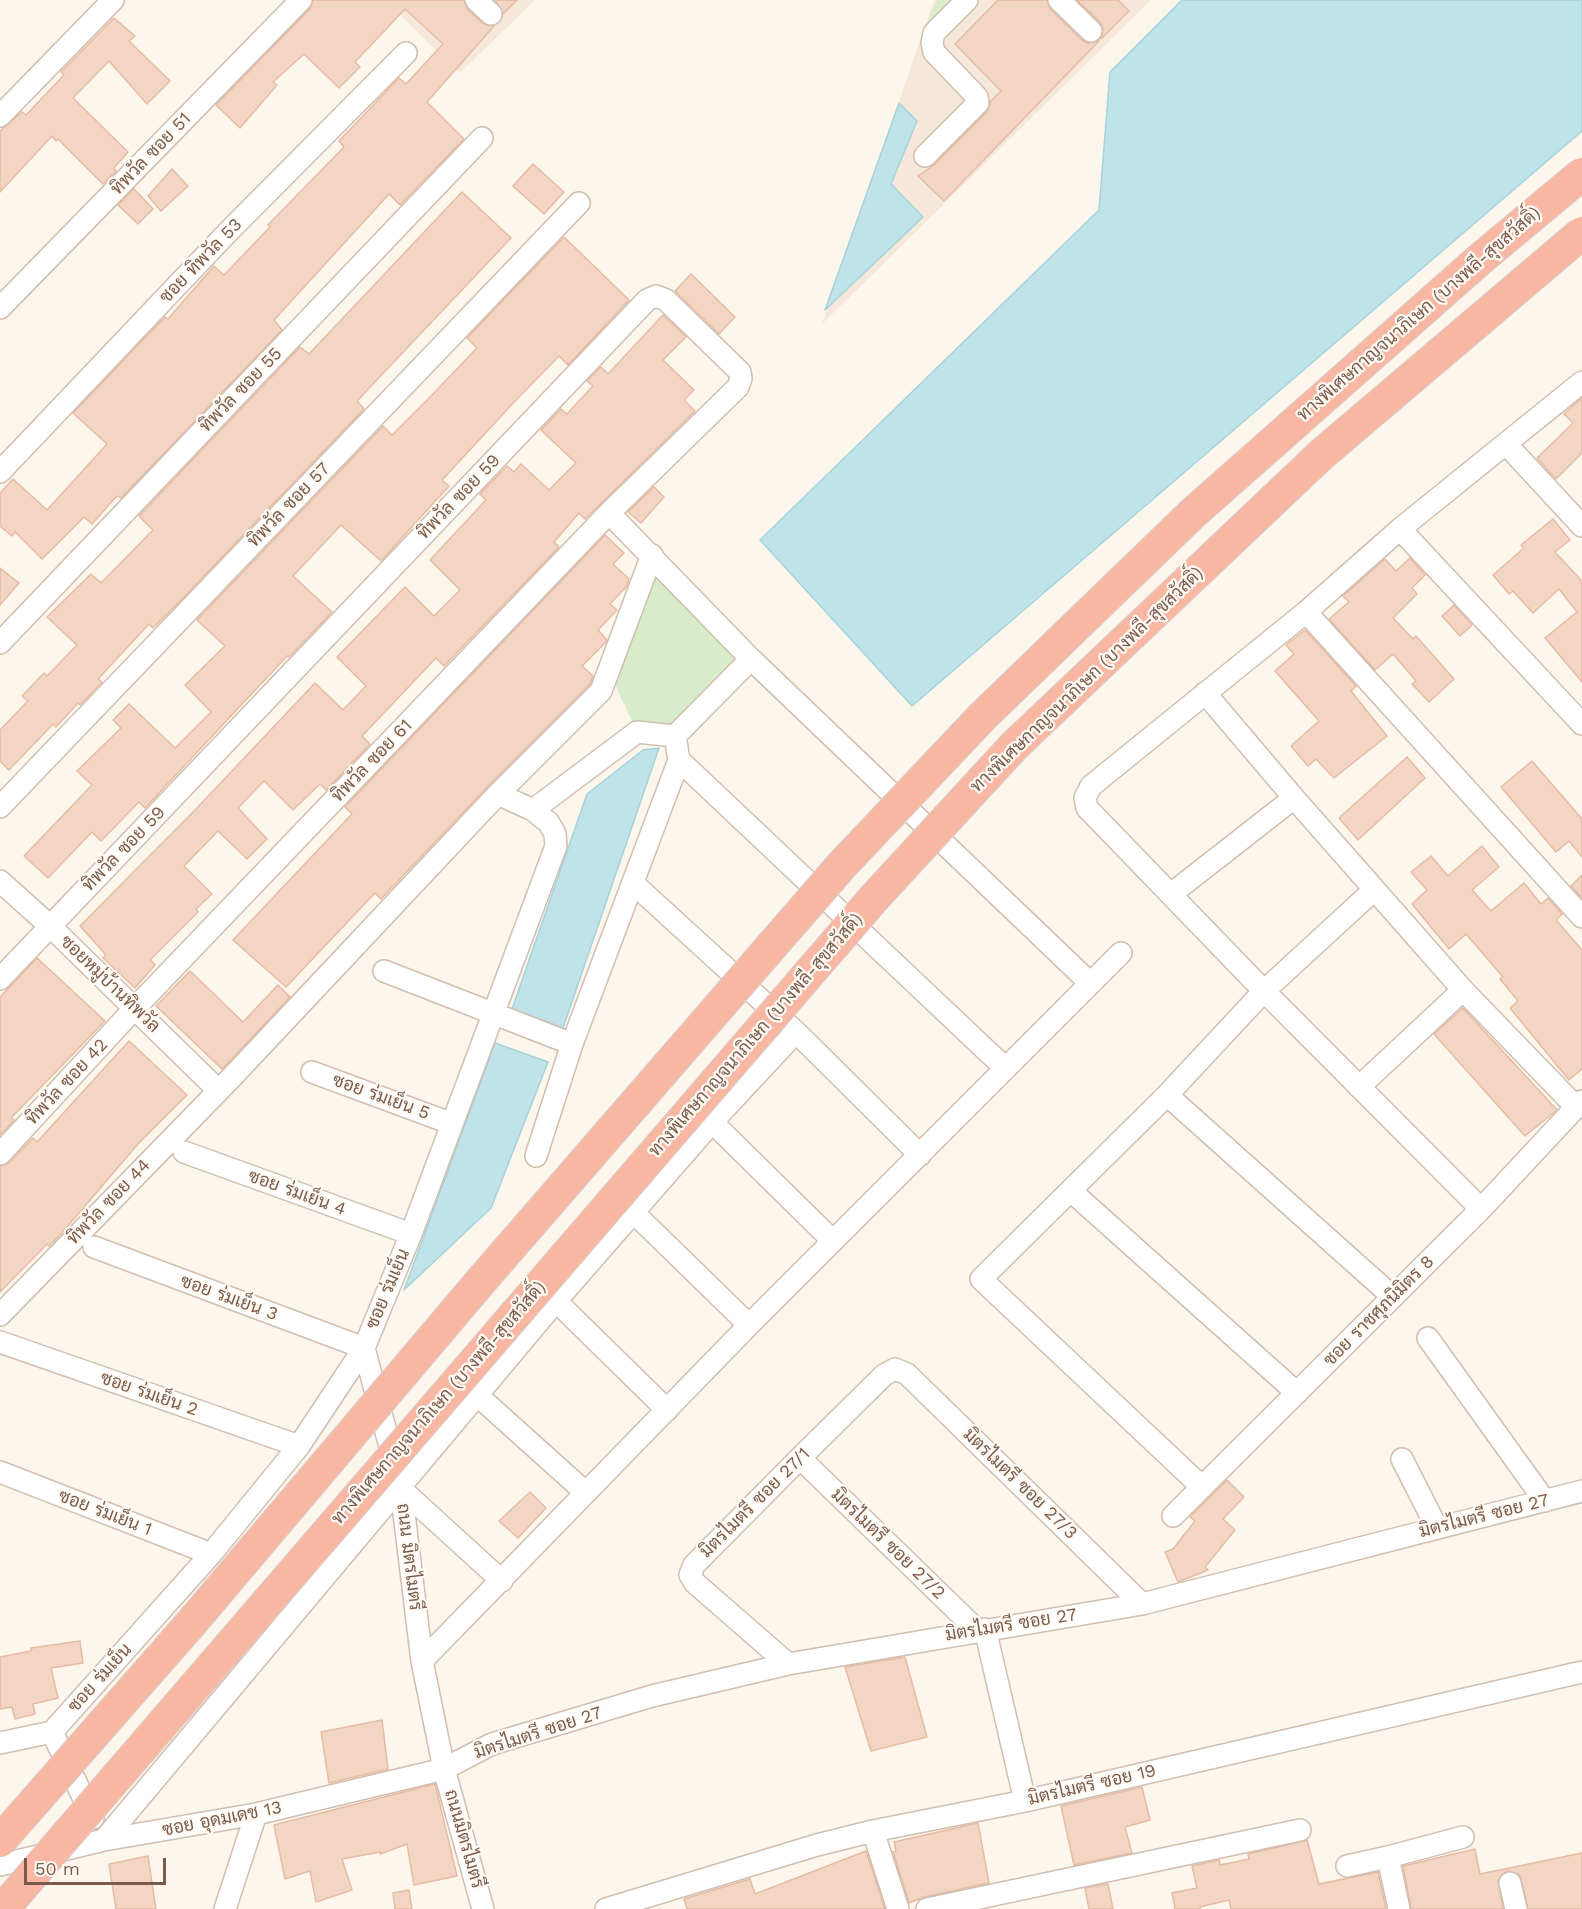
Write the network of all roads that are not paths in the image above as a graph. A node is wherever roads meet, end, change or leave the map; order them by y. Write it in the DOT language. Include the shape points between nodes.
graph roads {
  1 [pos="113,0"];
  2 [pos="302,0"];
  3 [pos="967,0"];
  4 [pos="1059,0"];
  5 [pos="1091,31"];
  6 [pos="406,53"];
  7 [pos="0,116"];
  8 [pos="482,138"];
  9 [pos="925,156"];
  10 [pos="1582,174"];
  11 [pos="579,203"];
  12 [pos="1582,233"];
  13 [pos="0,308"];
  14 [pos="1582,382"];
  15 [pos="1507,445"];
  16 [pos="0,472"];
  17 [pos="609,513"];
  18 [pos="1582,526"];
  19 [pos="1400,529"];
  20 [pos="652,555"];
  21 [pos="1305,612"];
  22 [pos="0,643"];
  23 [pos="751,659"];
  24 [pos="1205,693"];
  25 [pos="1582,724"];
  26 [pos="675,736"];
  27 [pos="679,760"];
  28 [pos="498,795"];
  29 [pos="1294,798"];
  30 [pos="0,807"];
  31 [pos="533,810"];
  32 [pos="0,881"];
  33 [pos="634,884"];
  34 [pos="1374,890"];
  35 [pos="1171,894"];
  36 [pos="1582,917"];
  37 [pos="50,926"];
  38 [pos="1120,953"];
  39 [pos="384,971"];
  40 [pos="0,979"];
  41 [pos="1090,983"];
  42 [pos="1463,990"];
  43 [pos="1264,991"];
  44 [pos="134,1009"];
  45 [pos="494,1015"];
  46 [pos="796,1032"];
  47 [pos="572,1044"];
  48 [pos="1004,1067"];
  49 [pos="312,1072"];
  50 [pos="1359,1087"];
  51 [pos="218,1090"];
  52 [pos="1167,1095"];
  53 [pos="1579,1104"];
  54 [pos="712,1122"];
  55 [pos="450,1123"];
  56 [pos="184,1152"];
  57 [pos="0,1154"];
  58 [pos="920,1155"];
  59 [pos="536,1156"];
  60 [pos="1071,1191"];
  61 [pos="1481,1209"];
  62 [pos="633,1212"];
  63 [pos="411,1234"];
  64 [pos="833,1241"];
  65 [pos="94,1247"];
  66 [pos="1393,1298"];
  67 [pos="556,1301"];
  68 [pos="0,1315"];
  69 [pos="749,1325"];
  70 [pos="1428,1338"];
  71 [pos="0,1342"];
  72 [pos="363,1348"];
  73 [pos="895,1369"];
  74 [pos="1297,1393"];
  75 [pos="477,1395"];
  76 [pos="667,1410"];
  77 [pos="299,1446"];
  78 [pos="800,1458"];
  79 [pos="1402,1459"];
  80 [pos="0,1472"];
  81 [pos="1202,1487"];
  82 [pos="401,1489"];
  83 [pos="1582,1491"];
  84 [pos="585,1492"];
  85 [pos="1545,1501"];
  86 [pos="1173,1516"];
  87 [pos="1437,1528"];
  88 [pos="211,1554"];
  89 [pos="501,1581"];
  90 [pos="1143,1604"];
  91 [pos="981,1629"];
  92 [pos="422,1661"];
  93 [pos="788,1664"];
  94 [pos="1582,1671"];
  95 [pos="52,1732"];
  96 [pos="0,1743"];
  97 [pos="444,1769"];
  98 [pos="1025,1801"];
  99 [pos="256,1814"];
  100 [pos="1300,1830"];
  101 [pos="873,1831"];
  102 [pos="1463,1837"];
  103 [pos="104,1840"];
  104 [pos="0,1841"];
  105 [pos="1388,1857"];
  106 [pos="0,1865"];
  107 [pos="1347,1866"];
  108 [pos="1510,1883"];
  109 [pos="3,1909"];
  110 [pos="225,1909"];
  111 [pos="483,1909"];
  112 [pos="606,1909"];
  113 [pos="898,1909"];
  114 [pos="927,1909"];
  115 [pos="1399,1909"];
  116 [pos="1516,1909"];
  1 -- 7 [label="street"];
  2 -- 13 [label="street, ทิพวัล ซอย 51"];
  3 -- 9 [label="street" via="934,33 932,43 934,52 977,97 978,103"];
  4 -- 5 [label="street"];
  6 -- 16 [label="street, ซอย ทิพวัล 53" via="227,233"];
  8 -- 22 [label="street, ทิพวัล ซอย 55"];
  10 -- 104 [label="highway, ทางพิเศษกาญจนาภิเษก (บางพลี-สุขสวัสดิ์), bridge" via="1191,514 982,717 842,866"];
  11 -- 30 [label="street, ทิพวัล ซอย 57"];
  12 -- 109 [label="highway, ทางพิเศษกาญจนาภิเษก (บางพลี-สุขสวัสดิ์), bridge" via="1322,454 1014,746 858,916"];
  14 -- 15 [label="street"];
  15 -- 18 [label="street"];
  15 -- 19 [label="street"];
  17 -- 20 [label="street"];
  17 -- 37 [label="street, ทิพวัล ซอย 59" via="738,387 741,378 740,372 666,300 656,296 647,300"];
  17 -- 44 [label="street, ทิพวัล ซอย 61"];
  19 -- 21 [label="street"];
  19 -- 25 [label="street"];
  20 -- 23 [label="street"];
  20 -- 28 [label="street, ทิพวัล ซอย 44" via="602,691"];
  21 -- 24 [label="street"];
  21 -- 36 [label="street"];
  23 -- 26 [label="street"];
  23 -- 41 [label="street"];
  24 -- 29 [label="street"];
  24 -- 35 [label="street" via="1091,786 1085,798 1088,808"];
  26 -- 27 [label="street"];
  26 -- 31 [label="street" via="637,732"];
  27 -- 33 [label="street"];
  27 -- 48 [label="street"];
  28 -- 31 [label="street, ซอย ร่มเย็น"];
  28 -- 51 [label="street, ทิพวัล ซอย 44"];
  29 -- 34 [label="street"];
  29 -- 35 [label="street"];
  31 -- 45 [label="street, ซอย ร่มเย็น" via="549,823 556,846"];
  32 -- 37 [label="street, ซอยหมู่บ้านทิพวัล"];
  33 -- 46 [label="street"];
  33 -- 47 [label="street"];
  34 -- 42 [label="street"];
  34 -- 43 [label="street"];
  35 -- 43 [label="street"];
  37 -- 40 [label="street"];
  37 -- 44 [label="street, ซอยหมู่บ้านทิพวัล"];
  38 -- 41 [label="street"];
  39 -- 45 [label="street"];
  41 -- 48 [label="street"];
  42 -- 50 [label="street"];
  42 -- 53 [label="street"];
  43 -- 50 [label="street"];
  43 -- 52 [label="street"];
  44 -- 51 [label="street, ซอยหมู่บ้านทิพวัล"];
  44 -- 57 [label="street, ทิพวัล ซอย 42"];
  45 -- 47 [label="street"];
  45 -- 55 [label="street, ซอย ร่มเย็น"];
  46 -- 54 [label="street"];
  46 -- 58 [label="street"];
  47 -- 59 [label="street"];
  48 -- 58 [label="street"];
  49 -- 55 [label="street, ซอย ร่มเย็น 5"];
  50 -- 61 [label="street"];
  51 -- 68 [label="street, ทิพวัล ซอย 44"];
  52 -- 60 [label="street"];
  52 -- 66 [label="street"];
  53 -- 61 [label="street, ซอย ราชศุภนิมิตร 8"];
  54 -- 62 [label="street"];
  54 -- 64 [label="street"];
  55 -- 63 [label="street, ซอย ร่มเย็น"];
  56 -- 63 [label="street, ซอย ร่มเย็น 4"];
  58 -- 64 [label="street"];
  60 -- 74 [label="street"];
  60 -- 81 [label="street" via="981,1279"];
  61 -- 66 [label="street, ซอย ราชศุภนิมิตร 8"];
  62 -- 67 [label="street"];
  62 -- 69 [label="street"];
  63 -- 72 [label="street, ซอย ร่มเย็น"];
  64 -- 69 [label="street"];
  65 -- 72 [label="street, ซอย ร่มเย็น 3"];
  66 -- 74 [label="street, ซอย ราชศุภนิมิตร 8"];
  67 -- 75 [label="street"];
  67 -- 76 [label="street"];
  69 -- 76 [label="street"];
  70 -- 85 [label="street"];
  71 -- 77 [label="street, ซอย ร่มเย็น 2"];
  72 -- 77 [label="street, ซอย ร่มเย็น"];
  72 -- 82 [label="street, ถนน มิตรไมตรี"];
  73 -- 78 [label="street, มิตรไมตรี ซอย 27/1" via="884,1375"];
  73 -- 90 [label="street, มิตรไมตรี ซอย 27/3" via="907,1374"];
  74 -- 81 [label="street, ซอย ราชศุภนิมิตร 8"];
  75 -- 82 [label="street"];
  75 -- 84 [label="street"];
  76 -- 84 [label="street"];
  77 -- 88 [label="street, ซอย ร่มเย็น"];
  78 -- 91 [label="street, มิตรไมตรี ซอย 27/2"];
  78 -- 93 [label="street, มิตรไมตรี ซอย 27/1" via="694,1565 690,1575"];
  79 -- 87 [label="street"];
  80 -- 88 [label="street, ซอย ร่มเย็น 1"];
  81 -- 86 [label="street, ซอย ราชศุภนิมิตร 8"];
  82 -- 89 [label="street"];
  82 -- 92 [label="street, ถนน มิตรไมตรี"];
  82 -- 103 [label="street"];
  83 -- 85 [label="street, มิตรไมตรี ซอย 27"];
  84 -- 89 [label="street"];
  85 -- 87 [label="street, มิตรไมตรี ซอย 27"];
  87 -- 90 [label="street, มิตรไมตรี ซอย 27"];
  88 -- 95 [label="street, ซอย ร่มเย็น"];
  89 -- 92 [label="street"];
  90 -- 91 [label="street, มิตรไมตรี ซอย 27"];
  91 -- 93 [label="street, มิตรไมตรี ซอย 27"];
  91 -- 98 [label="street"];
  92 -- 97 [label="street, ถนน มิตรไมตรี"];
  93 -- 97 [label="street, มิตรไมตรี ซอย 27" via="652,1696 492,1744"];
  94 -- 98 [label="street, มิตรไมตรี ซอย 19"];
  95 -- 96 [label="street"];
  95 -- 103 [label="street"];
  97 -- 99 [label="street, ซอย อุดมเดช 13"];
  97 -- 111 [label="street, ถนนมิตรไมตรี"];
  98 -- 101 [label="street, มิตรไมตรี ซอย 19"];
  99 -- 103 [label="street, ซอย อุดมเดช 13"];
  99 -- 110 [label="street"];
  100 -- 114 [label="street"];
  101 -- 112 [label="street, มิตรไมตรี ซอย 19"];
  101 -- 113 [label="street"];
  102 -- 105 [label="street"];
  103 -- 106 [label="street, ซอย อุดมเดช 13"];
  105 -- 107 [label="street"];
  105 -- 115 [label="street"];
  108 -- 116 [label="street"];
}
